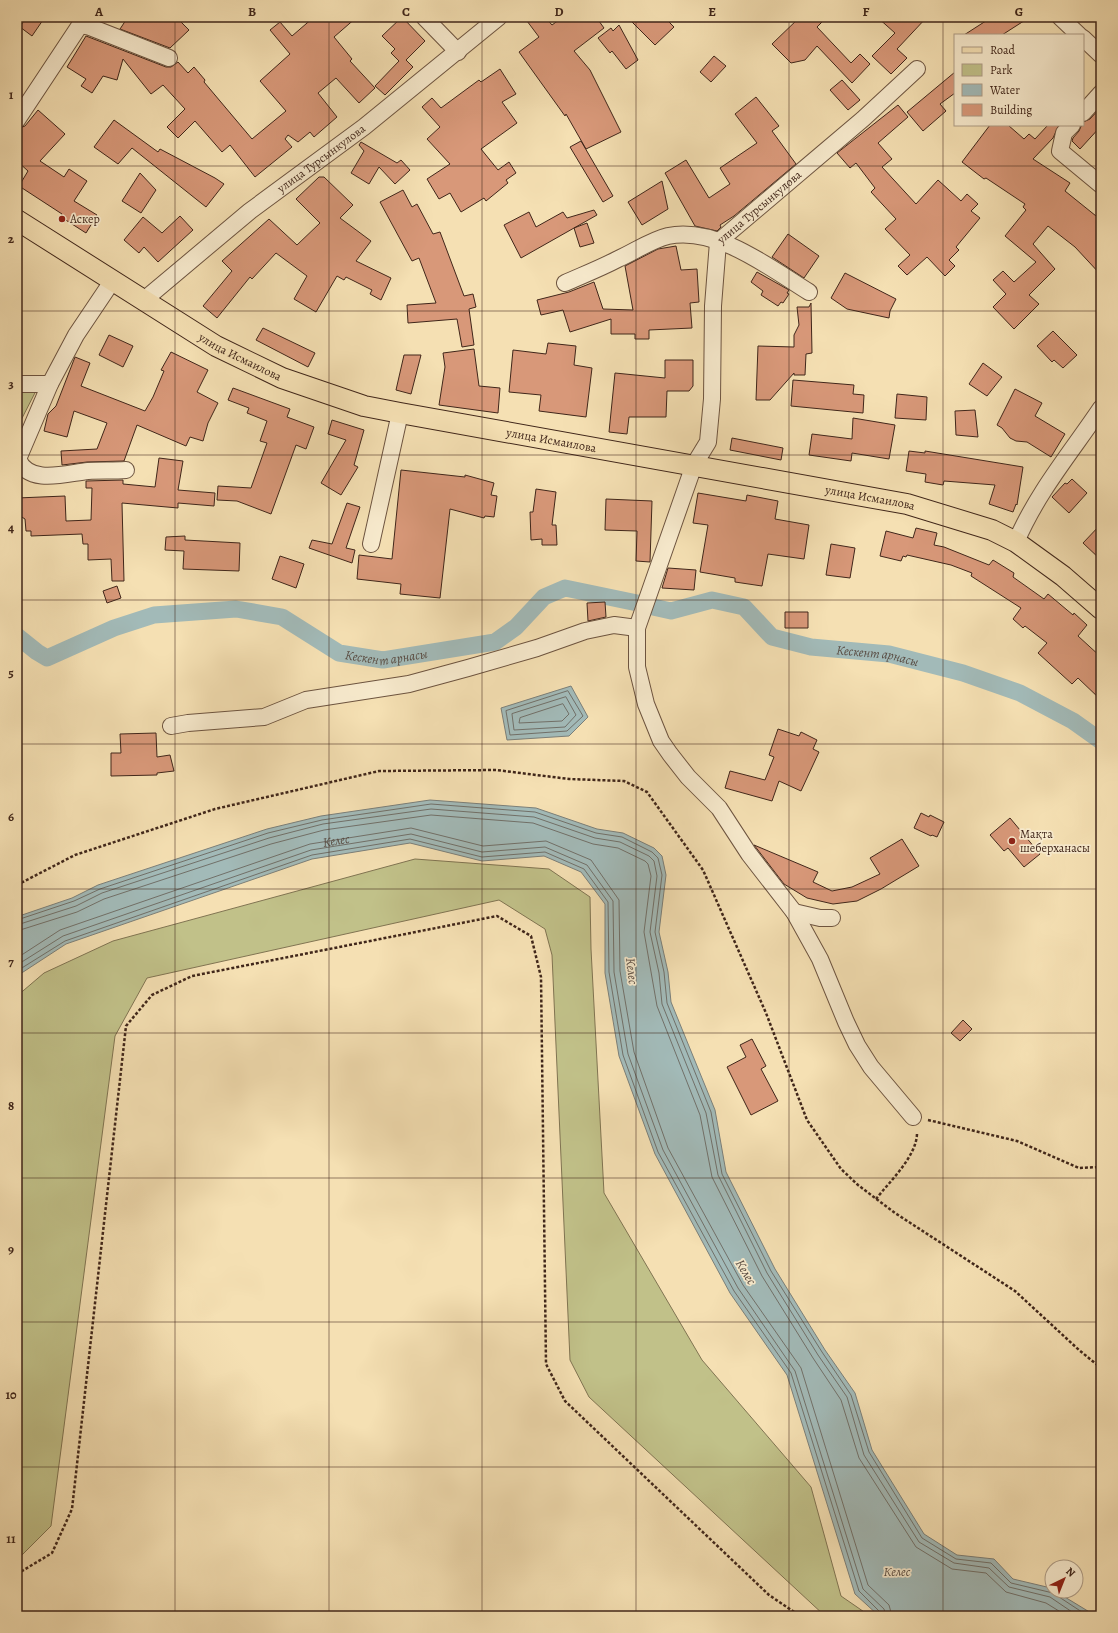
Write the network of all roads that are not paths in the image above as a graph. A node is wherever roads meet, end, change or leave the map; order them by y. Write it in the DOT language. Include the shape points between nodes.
graph roads {
  1 [pos="424,17"];
  2 [pos="499,17"];
  3 [pos="1060,17"];
  4 [pos="81,21"];
  5 [pos="1078,34"];
  6 [pos="1084,39"];
  7 [pos="458,52"];
  8 [pos="1101,55"];
  9 [pos="170,58"];
  10 [pos="917,69"];
  11 [pos="1101,93"];
  12 [pos="1084,112"];
  13 [pos="17,120"];
  14 [pos="1071,126"];
  15 [pos="1101,185"];
  16 [pos="17,220"];
  17 [pos="718,242"];
  18 [pos="113,280"];
  19 [pos="565,283"];
  20 [pos="809,292"];
  21 [pos="144,300"];
  22 [pos="17,384"];
  23 [pos="44,384"];
  24 [pos="1101,408"];
  25 [pos="400,414"];
  26 [pos="694,465"];
  27 [pos="126,470"];
  28 [pos="1016,542"];
  29 [pos="371,544"];
  30 [pos="1101,609"];
  31 [pos="637,628"];
  32 [pos="171,726"];
  33 [pos="794,912"];
  34 [pos="832,918"];
  35 [pos="913,1117"];
  1 -- 7 [label="street"];
  2 -- 7 [label="street, улица Турсынкулова"];
  3 -- 5 [label="street"];
  4 -- 9 [label="street" via="90,27"];
  4 -- 13 [label="street"];
  6 -- 8 [label="street"];
  7 -- 21 [label="street, улица Турсынкулова" via="364,127 250,211"];
  10 -- 17 [label="street, улица Турсынкулова" via="864,119"];
  11 -- 12 [label="street"];
  14 -- 15 [label="street" via="1064,133 1060,151"];
  16 -- 18 [label="main road, улица Исмаилова"];
  17 -- 19 [label="street" via="684,235 667,236"];
  17 -- 20 [label="street" via="738,249"];
  17 -- 26 [label="street, улица Турсынкулова" via="708,442"];
  18 -- 21 [label="main road, улица Исмаилова"];
  18 -- 23 [label="street"];
  21 -- 25 [label="main road, улица Исмаилова" via="216,346 282,378 364,406"];
  22 -- 23 [label="street"];
  23 -- 27 [label="street" via="18,459 20,465 44,476"];
  24 -- 28 [label="street" via="1045,486"];
  25 -- 26 [label="main road, улица Исмаилова"];
  25 -- 29 [label="street"];
  26 -- 28 [label="main road, улица Исмаилова" via="906,504 992,530"];
  26 -- 31 [label="street, улица Турсынкулова"];
  28 -- 30 [label="main road, улица Исмаилова" via="1063,576"];
  31 -- 32 [label="street" via="614,625 585,631 484,664 409,684 306,700 264,717"];
  31 -- 33 [label="street, улица Турсынкулова" via="637,667 646,704 661,741 688,777 719,808 749,854"];
  33 -- 34 [label="street"];
  33 -- 35 [label="street, улица Турсынкулова" via="820,959 857,1045 871,1067"];
}
